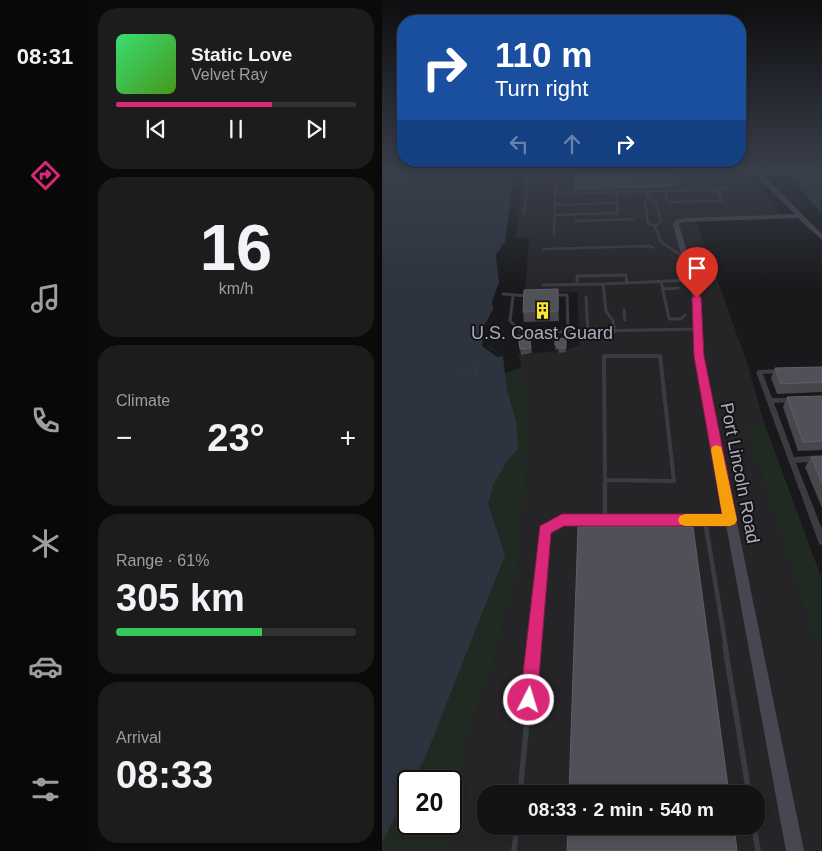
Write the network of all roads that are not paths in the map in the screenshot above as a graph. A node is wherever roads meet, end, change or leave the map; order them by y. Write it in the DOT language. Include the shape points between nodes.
graph roads {
  1 [pos="525,209"];
  2 [pos="555,209"];
  3 [pos="618,209"];
  4 [pos="645,209"];
  5 [pos="658,209"];
  6 [pos="792,209"];
  7 [pos="524,214"];
  8 [pos="555,215"];
  9 [pos="799,216"];
  10 [pos="634,219"];
  11 [pos="575,221"];
  12 [pos="655,226"];
  13 [pos="554,235"];
  14 [pos="822,238"];
  15 [pos="653,248"];
  16 [pos="544,249"];
  17 [pos="687,260"];
  18 [pos="692,280"];
  19 [pos="661,281"];
  20 [pos="627,283"];
  21 [pos="577,284"];
  22 [pos="603,284"];
  23 [pos="543,285"];
  24 [pos="678,288"];
  25 [pos="662,289"];
  26 [pos="503,294"];
  27 [pos="550,295"];
  28 [pos="513,296"];
  29 [pos="532,296"];
  30 [pos="586,297"];
  31 [pos="624,310"];
  32 [pos="685,315"];
  33 [pos="625,320"];
  34 [pos="697,330"];
  35 [pos="588,332"];
  36 [pos="615,332"];
  37 [pos="568,333"];
  38 [pos="786,371"];
  39 [pos="803,400"];
  40 [pos="769,401"];
  41 [pos="822,458"];
  42 [pos="791,460"];
  43 [pos="605,480"];
  44 [pos="605,520"];
  45 [pos="705,520"];
  46 [pos="730,520"];
  47 [pos="820,530"];
  48 [pos="822,541"];
  49 [pos="521,785"];
  50 [pos="748,785"];
  51 [pos="516,835"];
  52 [pos="755,835"];
  53 [pos="514,851"];
  54 [pos="758,851"];
  55 [pos="795,851"];
  1 -- 7 [label="lane"];
  2 -- 8 [label="lane"];
  3 -- 8 [label="lane" via="618,213"];
  4 -- 12 [label="lane" via="648,223"];
  5 -- 12 [label="lane" via="661,222"];
  6 -- 9 [label="street"];
  8 -- 13 [label="lane"];
  9 -- 14 [label="street"];
  9 -- 17 [label="street, Port Lincoln Road" via="678,221 676,225"];
  10 -- 11 [label="lane"];
  12 -- 17 [label="lane" via="661,242"];
  15 -- 16 [label="lane"];
  17 -- 18 [label="street, Port Lincoln Road"];
  18 -- 19 [label="lane"];
  18 -- 34 [label="street, Port Lincoln Road" via="697,298"];
  19 -- 20 [label="lane"];
  19 -- 25 [label="lane"];
  20 -- 21 [label="lane" via="626,275 577,276"];
  20 -- 22 [label="lane"];
  21 -- 22 [label="lane"];
  21 -- 23 [label="lane"];
  22 -- 36 [label="lane" via="606,311"];
  24 -- 25 [label="lane"];
  25 -- 32 [label="lane" via="669,319 681,319"];
  26 -- 28 [label="lane"];
  27 -- 37 [label="lane" via="567,295"];
  28 -- 29 [label="lane"];
  28 -- 37 [label="lane" via="510,321 515,327 526,332"];
  30 -- 35 [label="lane"];
  31 -- 33 [label="lane"];
  34 -- 36 [label="lane"];
  34 -- 46 [label="street, Port Lincoln Road"];
  35 -- 36 [label="lane"];
  35 -- 37 [label="lane"];
  38 -- 40 [label="street" via="759,372"];
  39 -- 40 [label="street"];
  40 -- 42 [label="street"];
  41 -- 42 [label="street"];
  42 -- 47 [label="street"];
  43 -- 43 [label="lane" via="604,356 660,356 674,481"];
  43 -- 44 [label="lane"];
  44 -- 45 [label="lane"];
  44 -- 49 [label="lane" via="562,520 545,530"];
  45 -- 46 [label="lane"];
  45 -- 50 [label="lane"];
  46 -- 55 [label="street, Port Lincoln Road"];
  47 -- 48 [label="street"];
  51 -- 53 [label="lane"];
  52 -- 54 [label="lane"];
}
